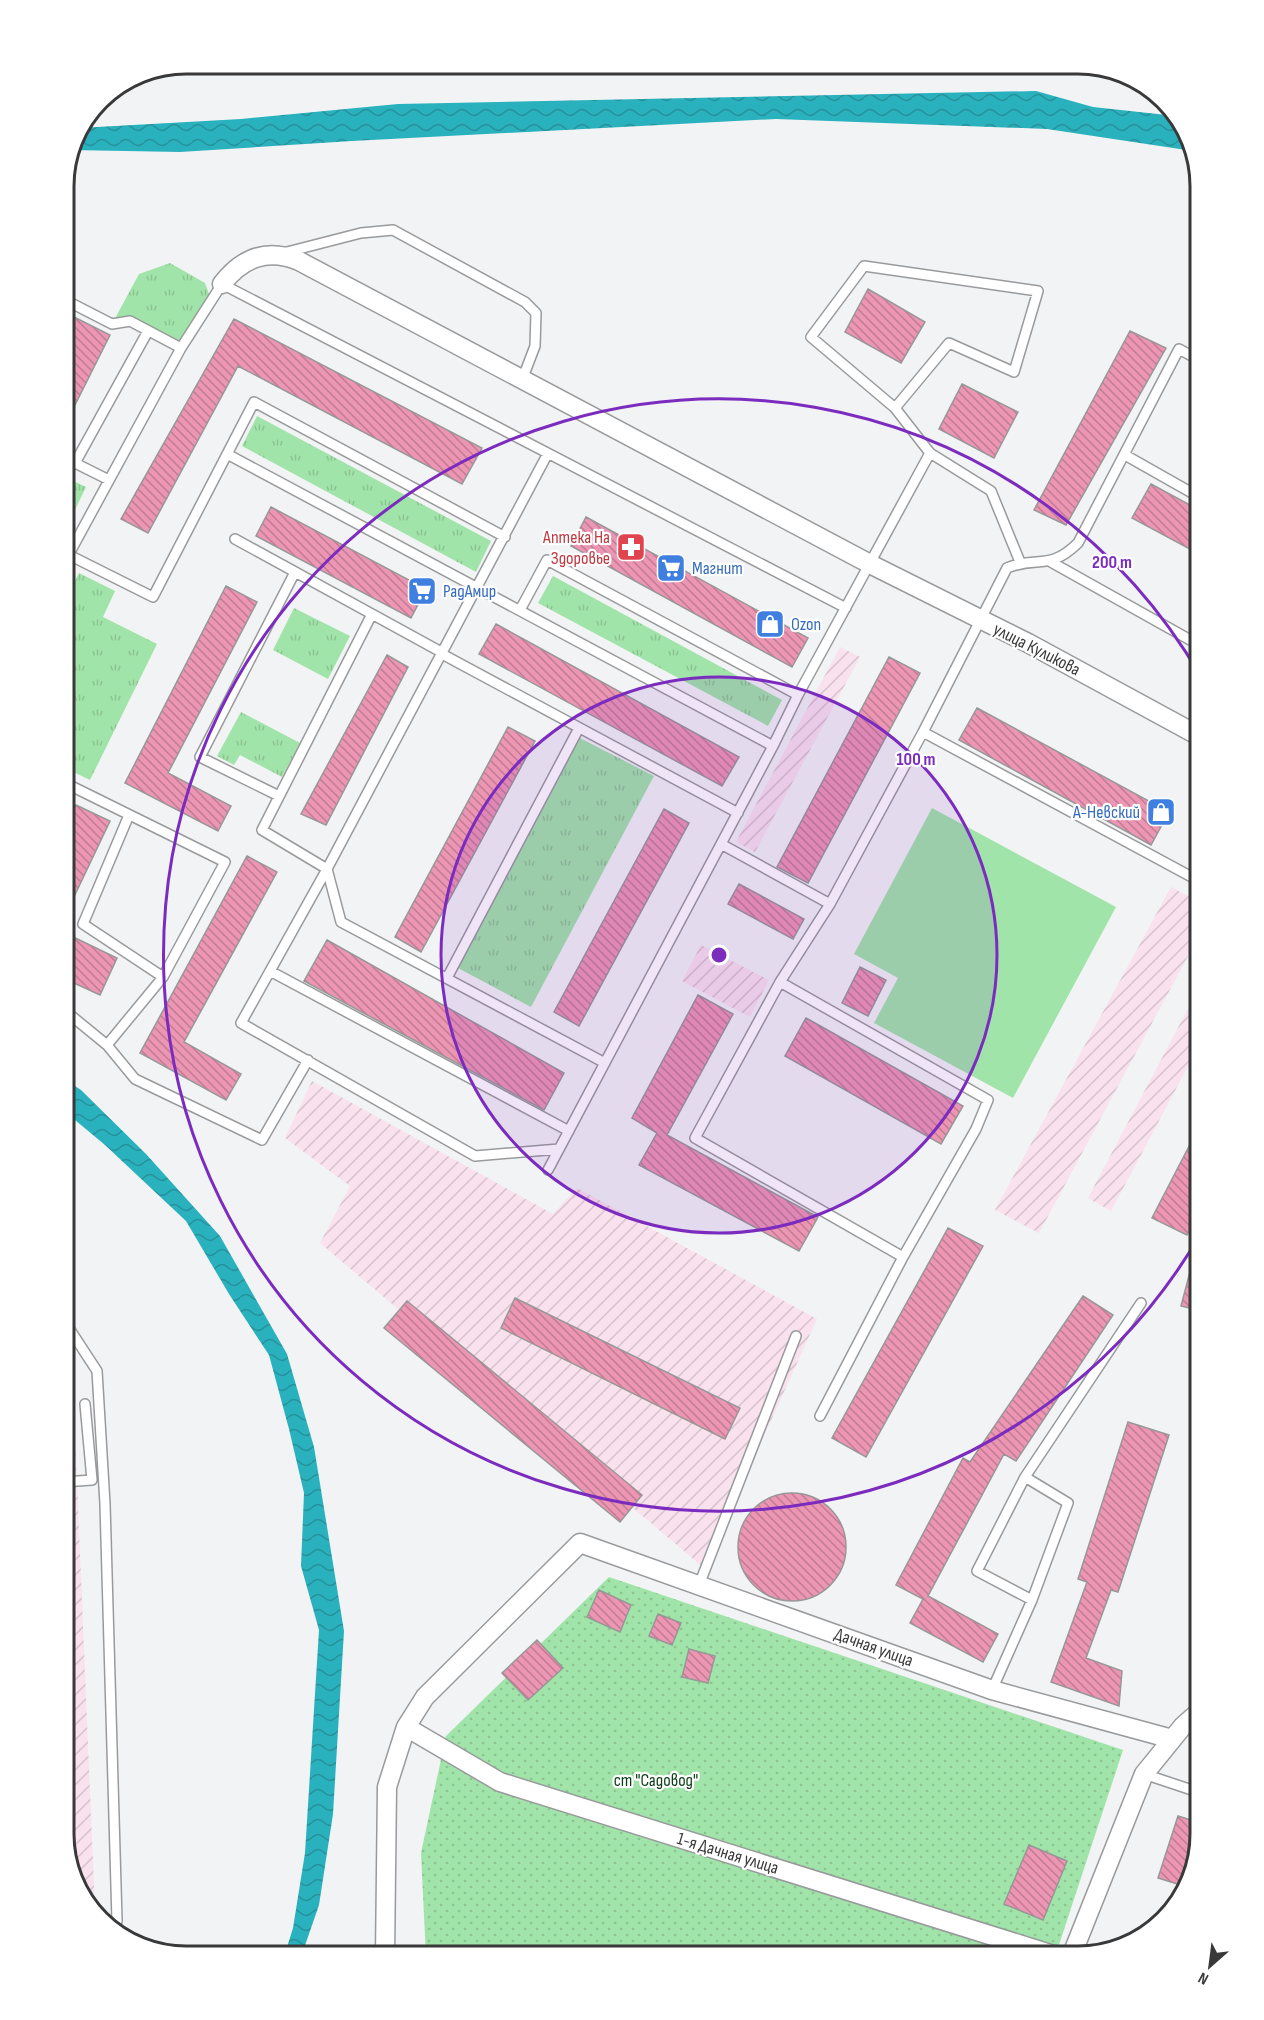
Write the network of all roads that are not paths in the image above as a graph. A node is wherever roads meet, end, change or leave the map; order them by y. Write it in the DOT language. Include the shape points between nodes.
graph roads {
  1 [pos="274,255"];
  2 [pos="222,284"];
  3 [pos="74,305"];
  4 [pos="148,331"];
  5 [pos="181,348"];
  6 [pos="1190,355"];
  7 [pos="522,380"];
  8 [pos="895,408"];
  9 [pos="930,453"];
  10 [pos="227,454"];
  11 [pos="547,455"];
  12 [pos="1125,455"];
  13 [pos="75,463"];
  14 [pos="109,480"];
  15 [pos="1190,492"];
  16 [pos="505,537"];
  17 [pos="235,538"];
  18 [pos="74,546"];
  19 [pos="74,558"];
  20 [pos="1020,562"];
  21 [pos="1051,562"];
  22 [pos="870,564"];
  23 [pos="295,572"];
  24 [pos="478,588"];
  25 [pos="846,608"];
  26 [pos="520,610"];
  27 [pos="372,614"];
  28 [pos="981,620"];
  29 [pos="1190,640"];
  30 [pos="443,654"];
  31 [pos="798,695"];
  32 [pos="579,728"];
  33 [pos="1190,731"];
  34 [pos="923,732"];
  35 [pos="773,746"];
  36 [pos="74,788"];
  37 [pos="279,796"];
  38 [pos="738,813"];
  39 [pos="129,815"];
  40 [pos="721,844"];
  41 [pos="327,869"];
  42 [pos="1190,876"];
  43 [pos="830,904"];
  44 [pos="270,971"];
  45 [pos="163,976"];
  46 [pos="447,978"];
  47 [pos="780,982"];
  48 [pos="74,1018"];
  49 [pos="107,1045"];
  50 [pos="308,1060"];
  51 [pos="605,1063"];
  52 [pos="569,1131"];
  53 [pos="559,1149"];
  54 [pos="548,1170"];
  55 [pos="903,1257"];
  56 [pos="1141,1303"];
  57 [pos="74,1336"];
  58 [pos="796,1336"];
  59 [pos="85,1404"];
  60 [pos="820,1416"];
  61 [pos="1025,1477"];
  62 [pos="74,1481"];
  63 [pos="699,1585"];
  64 [pos="1032,1600"];
  65 [pos="992,1690"];
  66 [pos="1190,1721"];
  67 [pos="406,1727"];
  68 [pos="1172,1739"];
  69 [pos="1144,1774"];
  70 [pos="1190,1789"];
  71 [pos="116,1923"];
  72 [pos="385,1946"];
  73 [pos="1025,1946"];
  74 [pos="1075,1946"];
  1 -- 2 [label="street" via="262,255 240,265"];
  1 -- 7 [label="street, улица Куликова" via="299,261"];
  1 -- 7 [label="lane" via="361,233 393,230 525,302 536,313 535,346"];
  2 -- 5 [label="lane"];
  2 -- 11 [label="lane"];
  3 -- 4 [label="lane" via="112,324 130,321"];
  4 -- 5 [label="lane"];
  4 -- 13 [label="lane"];
  5 -- 14 [label="lane"];
  6 -- 12 [label="lane" via="1179,349"];
  7 -- 22 [label="street, улица Куликова"];
  8 -- 8 [label="lane" via="811,337 864,266 1038,291 1014,372 949,343"];
  8 -- 9 [label="lane"];
  9 -- 20 [label="lane" via="991,490"];
  9 -- 22 [label="lane"];
  10 -- 16 [label="lane" via="254,402"];
  10 -- 19 [label="lane" via="153,597"];
  10 -- 24 [label="lane"];
  11 -- 16 [label="lane"];
  11 -- 25 [label="lane"];
  12 -- 15 [label="lane"];
  12 -- 21 [label="lane" via="1078,543"];
  13 -- 14 [label="lane"];
  14 -- 18 [label="lane"];
  16 -- 24 [label="lane"];
  17 -- 23 [label="lane"];
  20 -- 21 [label="lane"];
  20 -- 28 [label="lane" via="1007,568"];
  21 -- 29 [label="lane"];
  22 -- 25 [label="lane"];
  22 -- 28 [label="street, улица Куликова"];
  23 -- 27 [label="lane"];
  23 -- 37 [label="lane" via="200,757"];
  24 -- 26 [label="lane"];
  24 -- 30 [label="lane"];
  25 -- 31 [label="lane"];
  26 -- 31 [label="lane" via="547,560"];
  26 -- 35 [label="lane"];
  27 -- 30 [label="lane"];
  27 -- 37 [label="lane"];
  28 -- 33 [label="street, улица Куликова"];
  28 -- 34 [label="lane"];
  30 -- 32 [label="lane"];
  30 -- 41 [label="lane"];
  31 -- 35 [label="lane"];
  32 -- 38 [label="lane"];
  32 -- 46 [label="lane"];
  34 -- 42 [label="lane"];
  34 -- 43 [label="lane"];
  35 -- 38 [label="lane"];
  36 -- 39 [label="lane"];
  37 -- 41 [label="lane" via="262,830"];
  38 -- 40 [label="lane"];
  39 -- 45 [label="lane" via="83,924"];
  39 -- 45 [label="lane" via="225,862"];
  40 -- 43 [label="lane"];
  40 -- 51 [label="lane"];
  41 -- 44 [label="lane"];
  41 -- 46 [label="lane" via="341,922"];
  43 -- 47 [label="lane"];
  44 -- 50 [label="lane" via="241,1023"];
  44 -- 52 [label="lane"];
  45 -- 49 [label="lane"];
  46 -- 51 [label="lane"];
  47 -- 55 [label="lane" via="695,1137"];
  47 -- 55 [label="lane" via="988,1100 976,1129"];
  48 -- 49 [label="lane"];
  49 -- 50 [label="lane" via="135,1079 262,1140"];
  50 -- 53 [label="lane" via="475,1156"];
  51 -- 52 [label="lane"];
  52 -- 53 [label="lane"];
  53 -- 54 [label="lane"];
  55 -- 60 [label="lane"];
  56 -- 61 [label="lane"];
  57 -- 71 [label="lane" via="97,1371"];
  58 -- 63 [label="lane"];
  59 -- 62 [label="lane" via="92,1480"];
  61 -- 64 [label="lane" via="1068,1503"];
  61 -- 64 [label="lane" via="977,1571"];
  63 -- 65 [label="street, Дачная улица"];
  63 -- 67 [label="street, Дачная улица" via="580,1543 425,1697"];
  64 -- 65 [label="lane"];
  65 -- 68 [label="street, Дачная улица"];
  66 -- 68 [label="street"];
  67 -- 72 [label="street" via="387,1787"];
  67 -- 73 [label="street, 1-я Дачная улица" via="500,1782"];
  68 -- 69 [label="street"];
  69 -- 70 [label="lane"];
  69 -- 74 [label="street"];
}
